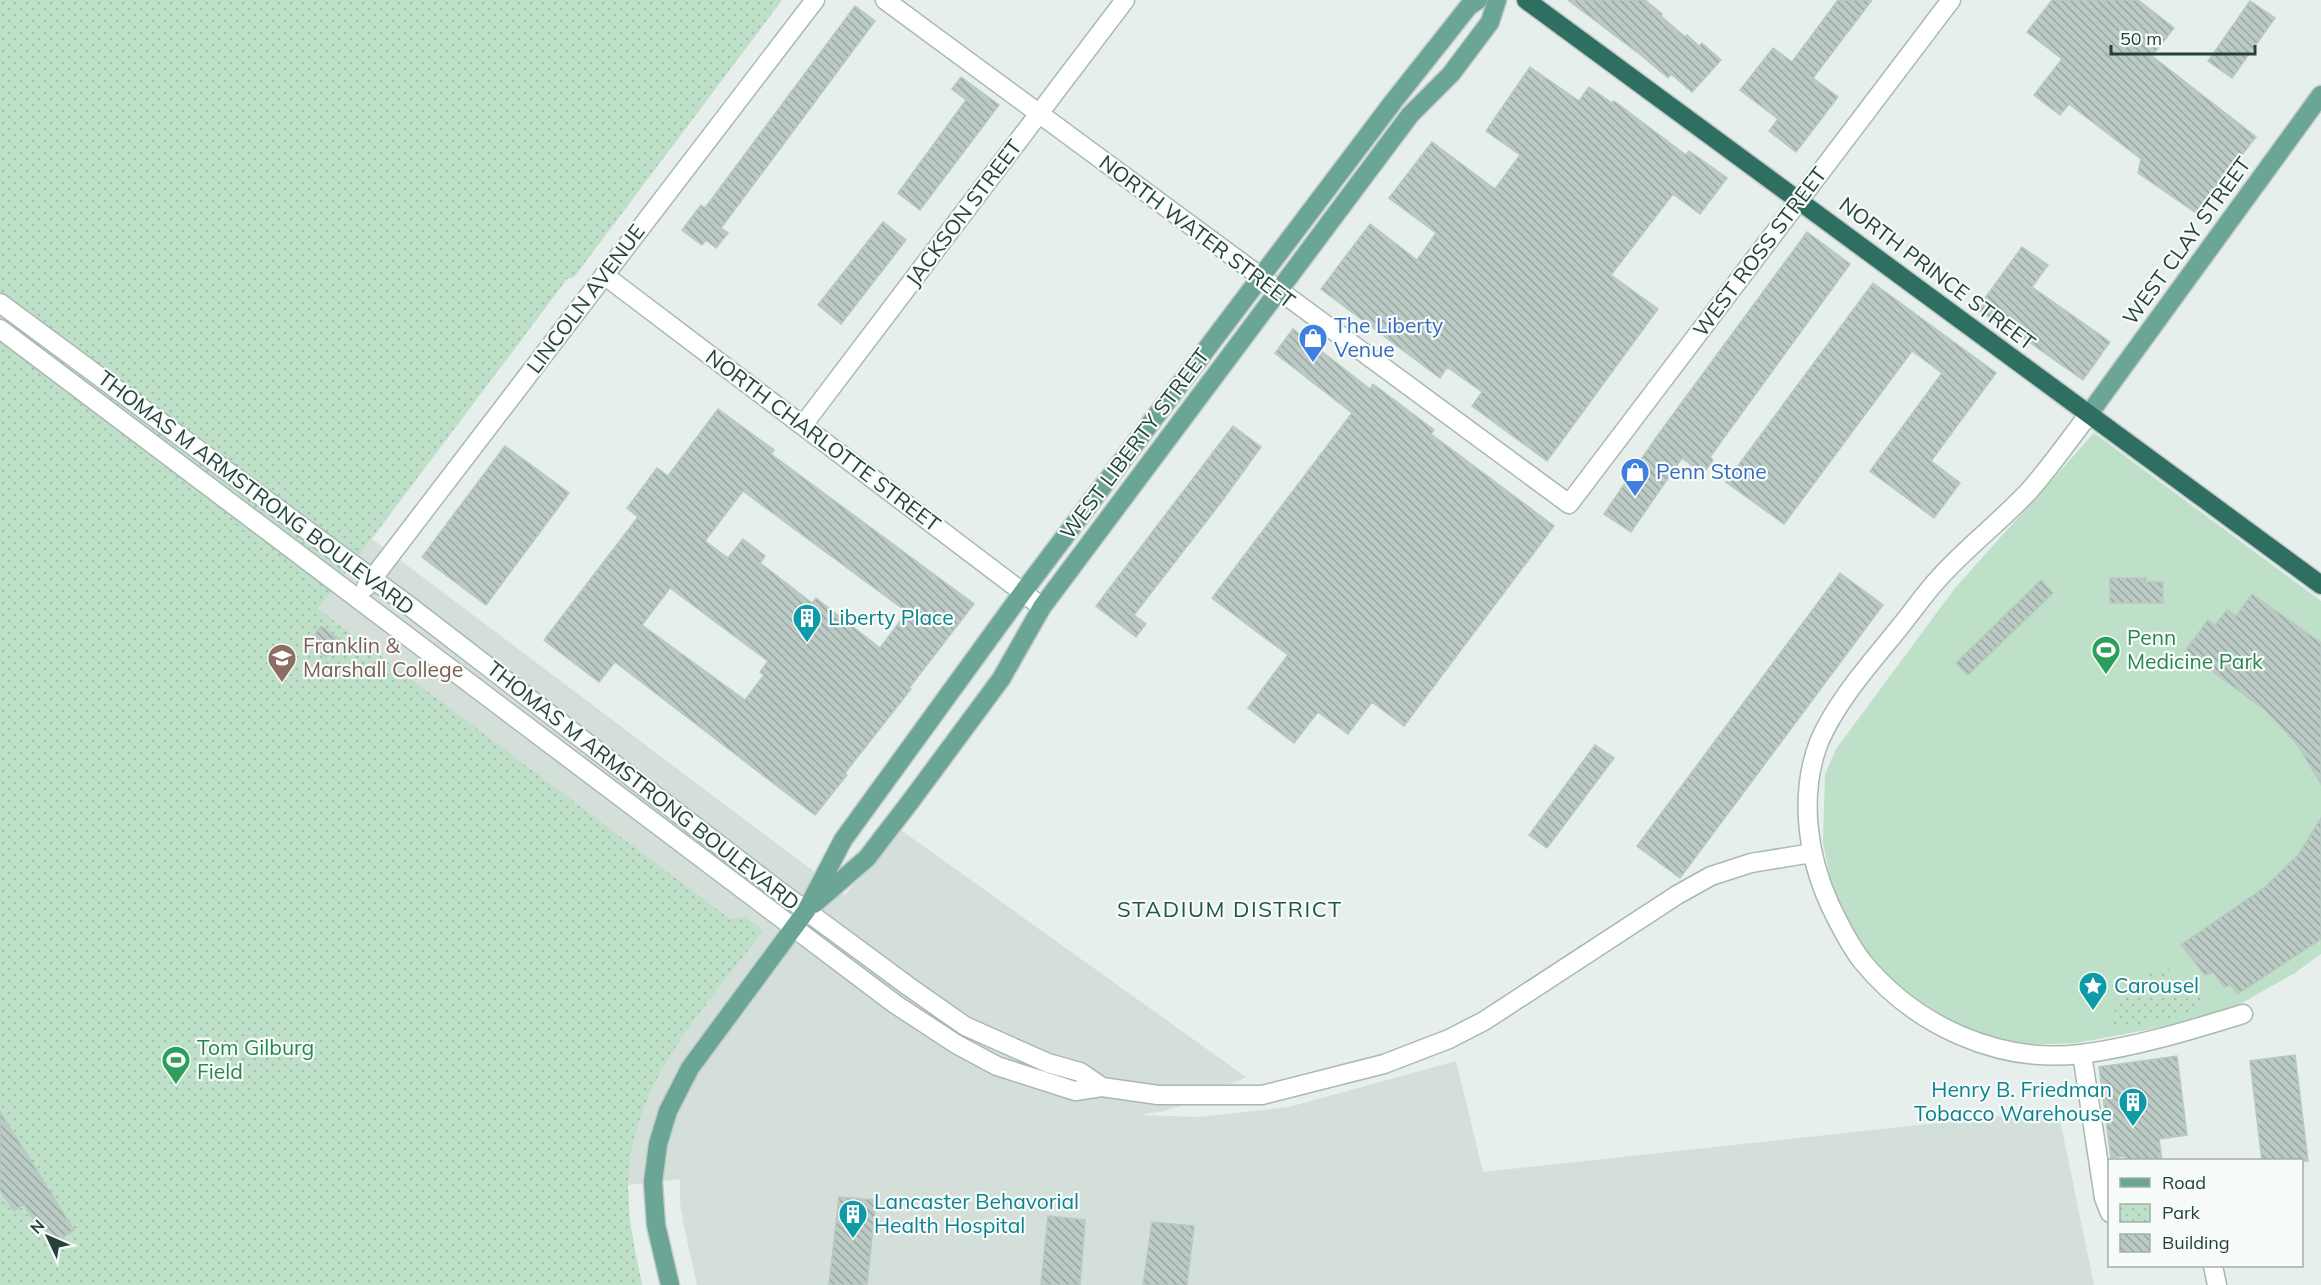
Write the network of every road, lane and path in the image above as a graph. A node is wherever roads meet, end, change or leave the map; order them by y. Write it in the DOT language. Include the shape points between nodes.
graph roads {
  1 [pos="815,0"];
  2 [pos="885,0"];
  3 [pos="1125,0"];
  4 [pos="1478,0"];
  5 [pos="1497,0"];
  6 [pos="1526,0"];
  7 [pos="1951,0"];
  8 [pos="2321,95"];
  9 [pos="1039,114"];
  10 [pos="1800,200"];
  11 [pos="604,275"];
  12 [pos="1259,278"];
  13 [pos="1277,291"];
  14 [pos="0,303"];
  15 [pos="0,329"];
  16 [pos="2089,414"];
  17 [pos="802,425"];
  18 [pos="1569,504"];
  19 [pos="372,579"];
  20 [pos="2321,585"];
  21 [pos="1023,592"];
  22 [pos="357,598"];
  23 [pos="1042,607"];
  24 [pos="1812,853"];
  25 [pos="806,911"];
  26 [pos="794,927"];
  27 [pos="2244,1014"];
  28 [pos="2082,1054"];
  29 [pos="1102,1087"];
  30 [pos="2108,1210"];
  31 [pos="2213,1267"];
  32 [pos="670,1285"];
  33 [pos="2217,1285"];
  1 -- 11 [label="street, LINCOLN AVENUE"];
  2 -- 9 [label="street, NORTH WATER STREET"];
  3 -- 9 [label="street, JACKSON STREET"];
  4 -- 12 [label="main road, WEST LIBERTY STREET" via="1469,6 1393,102"];
  5 -- 13 [label="main road, WEST LIBERTY STREET" via="1490,22 1464,57 1410,115"];
  6 -- 10 [label="highway, NORTH PRINCE STREET"];
  7 -- 10 [label="street, WEST ROSS STREET"];
  8 -- 16 [label="main road, WEST CLAY STREET"];
  9 -- 12 [label="street, NORTH WATER STREET"];
  9 -- 17 [label="street, JACKSON STREET"];
  10 -- 16 [label="highway, NORTH PRINCE STREET"];
  10 -- 18 [label="street, WEST ROSS STREET"];
  11 -- 17 [label="street, NORTH CHARLOTTE STREET"];
  11 -- 19 [label="street, LINCOLN AVENUE"];
  12 -- 13 [label="street, NORTH WATER STREET"];
  12 -- 21 [label="main road, WEST LIBERTY STREET"];
  13 -- 18 [label="street, NORTH WATER STREET"];
  13 -- 23 [label="main road, WEST LIBERTY STREET"];
  14 -- 19 [label="street, THOMAS M ARMSTRONG BOULEVARD"];
  15 -- 22 [label="street, THOMAS M ARMSTRONG BOULEVARD"];
  16 -- 20 [label="highway, NORTH PRINCE STREET"];
  16 -- 24 [label="street" via="2028,492 1939,577 1836,712 1820,741 1808,779"];
  17 -- 21 [label="street, NORTH CHARLOTTE STREET"];
  19 -- 22 [label="street, LINCOLN AVENUE"];
  19 -- 25 [label="street, THOMAS M ARMSTRONG BOULEVARD"];
  21 -- 23 [label="street, NORTH CHARLOTTE STREET"];
  21 -- 25 [label="main road, WEST LIBERTY STREET" via="843,840"];
  22 -- 26 [label="street, THOMAS M ARMSTRONG BOULEVARD"];
  23 -- 25 [label="main road, WEST LIBERTY STREET" via="1001,679 867,858"];
  24 -- 28 [label="street" via="1826,896 1861,960 1887,989 1916,1012 1945,1030 1981,1043 2022,1053"];
  24 -- 29 [label="street, THOMAS M ARMSTRONG BOULEVARD" via="1751,863 1711,876 1484,1021 1395,1060 1262,1095 1158,1095"];
  25 -- 26 [label="main road, WEST LIBERTY STREET"];
  25 -- 29 [label="street, THOMAS M ARMSTRONG BOULEVARD" via="965,1026 1048,1063 1080,1072"];
  26 -- 29 [label="street, THOMAS M ARMSTRONG BOULEVARD" via="895,1004 997,1066 1075,1091"];
  26 -- 32 [label="main road, WEST LIBERTY STREET" via="690,1068 668,1111 653,1182 656,1225"];
  27 -- 28 [label="street"];
  28 -- 30 [label="street"];
  31 -- 33 [label="street"];
}
